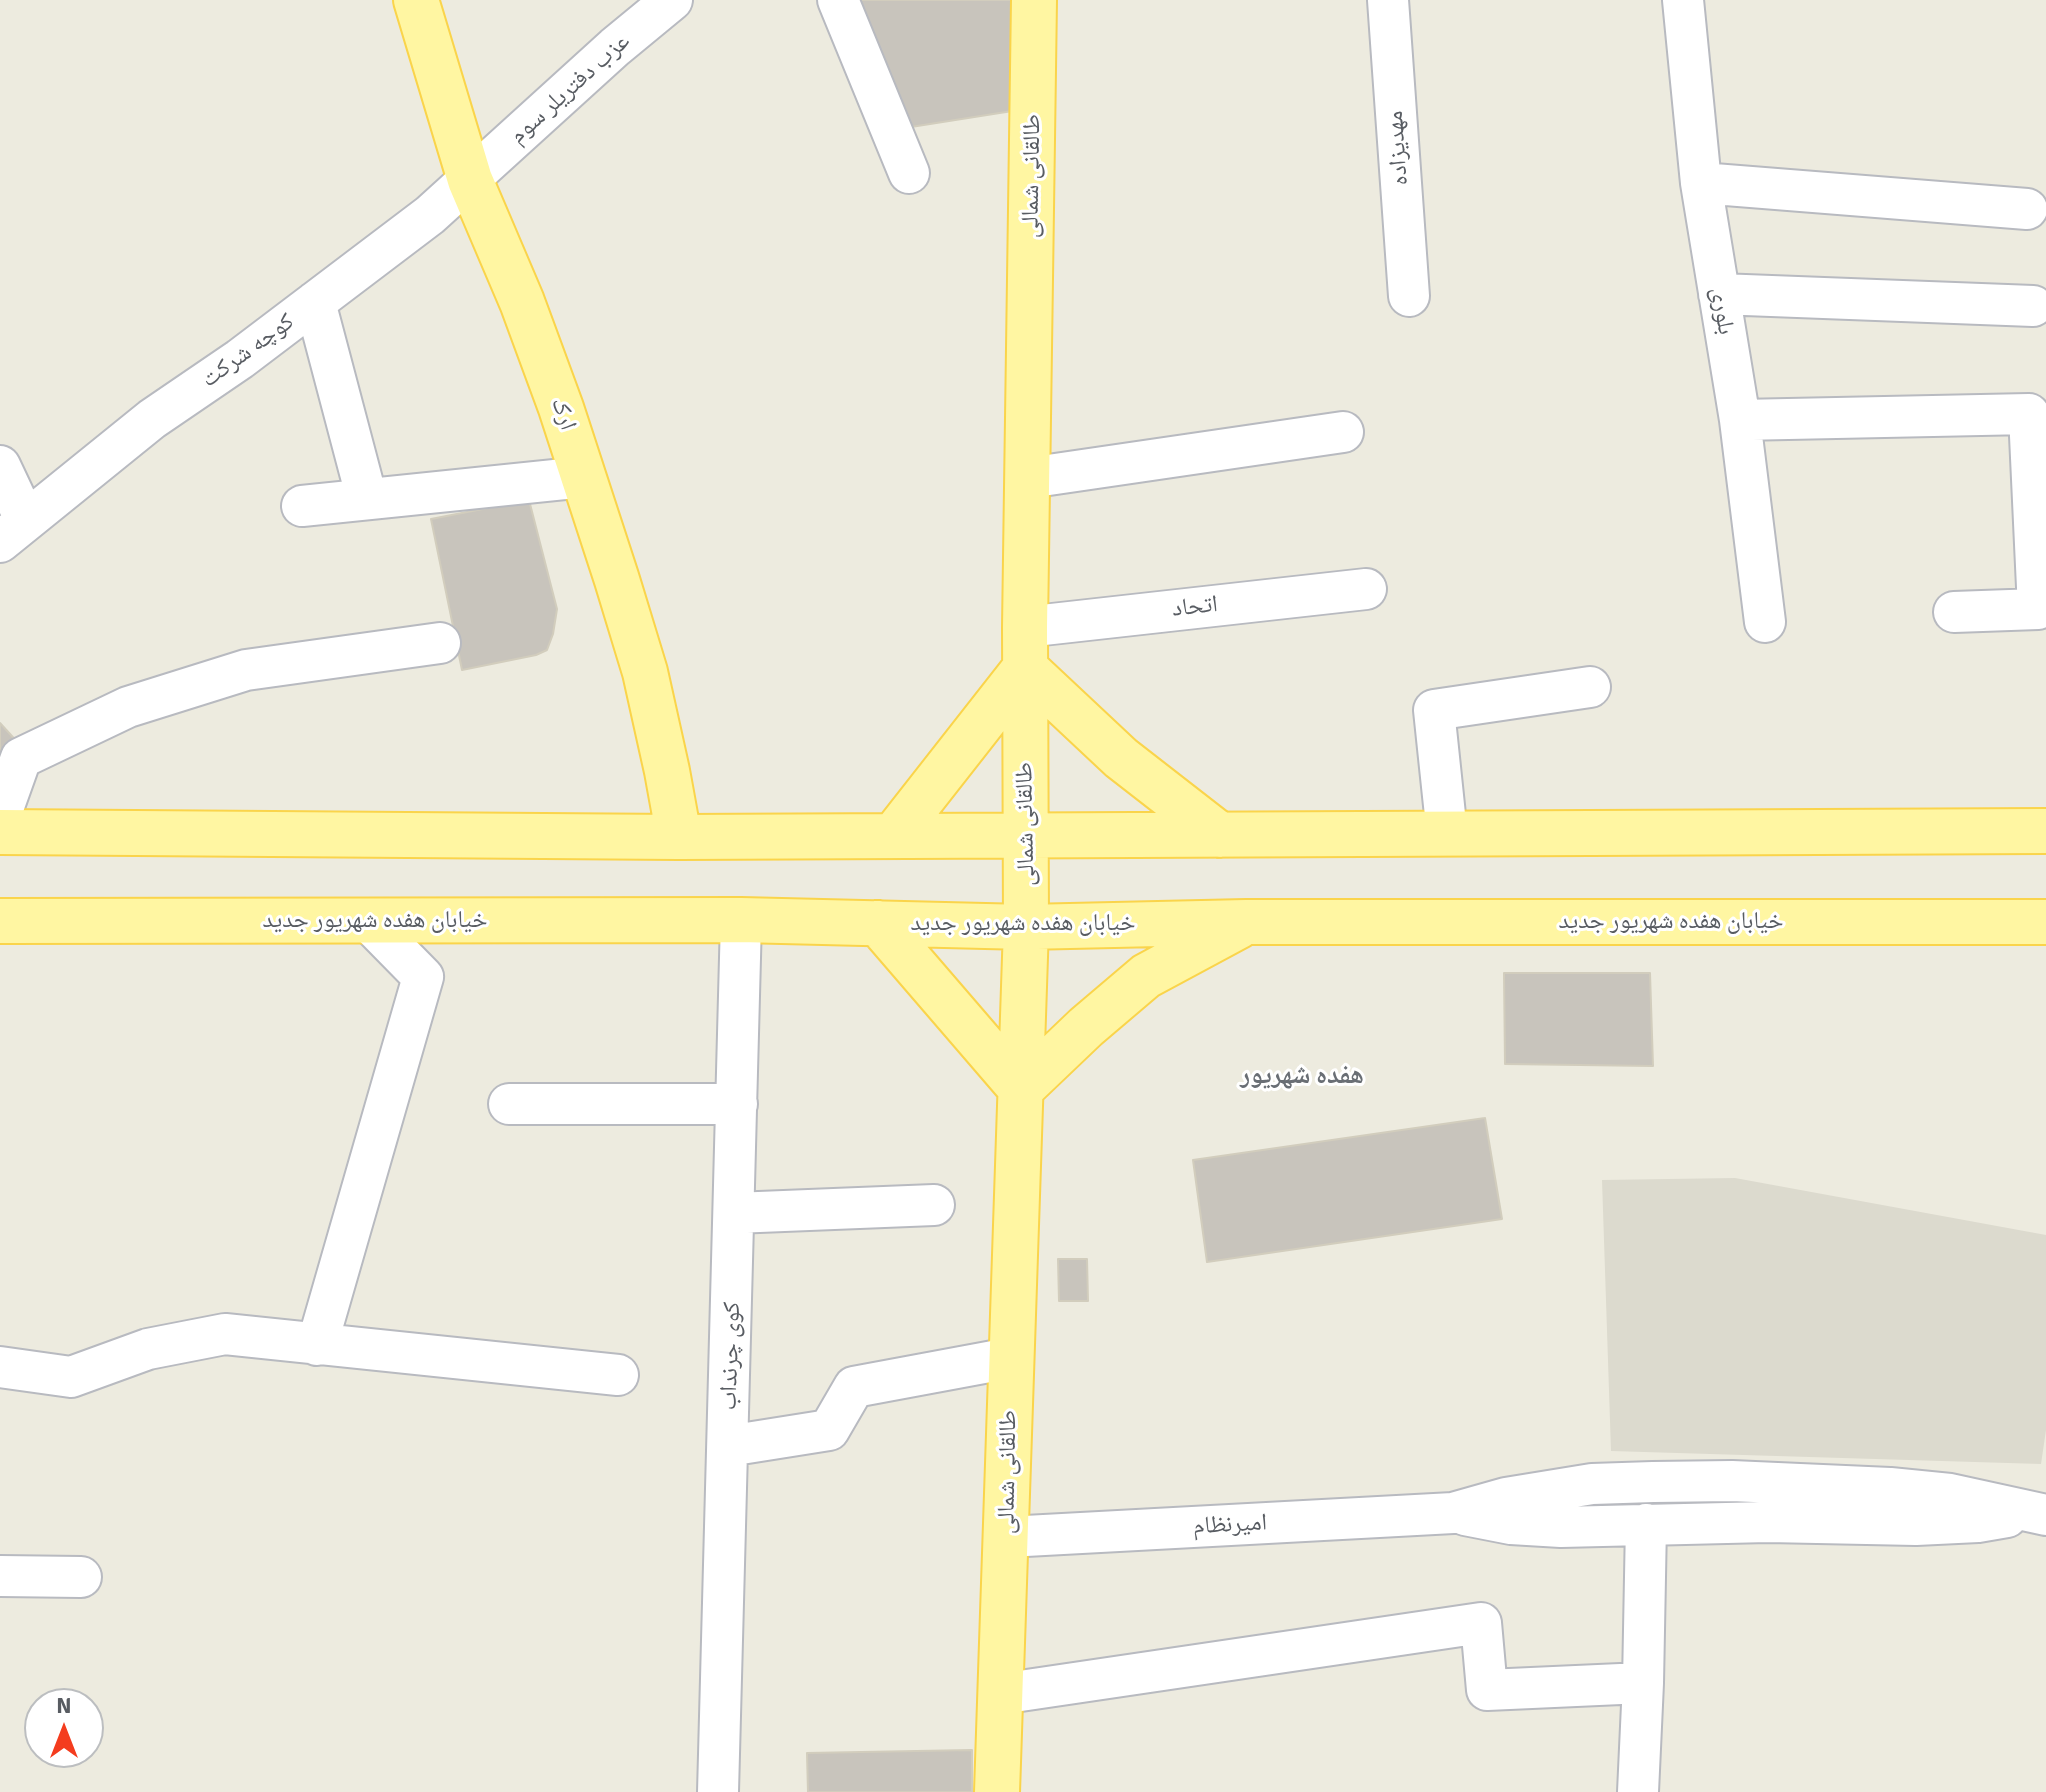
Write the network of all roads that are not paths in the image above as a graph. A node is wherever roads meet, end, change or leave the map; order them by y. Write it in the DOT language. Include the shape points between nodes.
graph roads {
  1 [pos="416,0"];
  2 [pos="672,0"];
  3 [pos="838,0"];
  4 [pos="1034,0"];
  5 [pos="1388,0"];
  6 [pos="1683,0"];
  7 [pos="909,173"];
  8 [pos="470,180"];
  9 [pos="1701,183"];
  10 [pos="2027,209"];
  11 [pos="1719,294"];
  12 [pos="1409,296"];
  13 [pos="315,302"];
  14 [pos="2033,306"];
  15 [pos="1740,420"];
  16 [pos="1343,432"];
  17 [pos="0,466"];
  18 [pos="584,477"];
  19 [pos="1028,478"];
  20 [pos="367,499"];
  21 [pos="302,506"];
  22 [pos="12,531"];
  23 [pos="1366,589"];
  24 [pos="1954,612"];
  25 [pos="1765,622"];
  26 [pos="440,643"];
  27 [pos="1025,647"];
  28 [pos="1590,687"];
  29 [pos="0,817"];
  30 [pos="2046,831"];
  31 [pos="0,832"];
  32 [pos="1447,834"];
  33 [pos="894,835"];
  34 [pos="1027,835"];
  35 [pos="1220,835"];
  36 [pos="679,837"];
  37 [pos="741,920"];
  38 [pos="0,921"];
  39 [pos="368,921"];
  40 [pos="1246,922"];
  41 [pos="2046,922"];
  42 [pos="878,923"];
  43 [pos="1026,927"];
  44 [pos="1021,1089"];
  45 [pos="509,1104"];
  46 [pos="737,1104"];
  47 [pos="934,1205"];
  48 [pos="734,1213"];
  49 [pos="317,1345"];
  50 [pos="1010,1358"];
  51 [pos="0,1367"];
  52 [pos="618,1375"];
  53 [pos="728,1446"];
  54 [pos="1453,1513"];
  55 [pos="2039,1514"];
  56 [pos="1646,1524"];
  57 [pos="1007,1537"];
  58 [pos="0,1576"];
  59 [pos="81,1577"];
  60 [pos="1643,1683"];
  61 [pos="1000,1694"];
  62 [pos="718,1792"];
  63 [pos="997,1792"];
  64 [pos="1638,1792"];
  1 -- 8 [label="main road, ارک"];
  2 -- 8 [label="street, عزب دفتریلر سوم"];
  3 -- 7 [label="street"];
  4 -- 19 [label="main road, طالقانی شمالی"];
  5 -- 12 [label="street, مهدیزاده"];
  6 -- 9 [label="street, بلوری"];
  8 -- 13 [label="street, کوچه شرکت"];
  8 -- 18 [label="main road, ارک" via="522,302"];
  9 -- 10 [label="street"];
  9 -- 11 [label="street, بلوری"];
  11 -- 14 [label="street"];
  11 -- 15 [label="street, بلوری"];
  13 -- 20 [label="street"];
  13 -- 22 [label="street, کوچه شرکت" via="152,419"];
  15 -- 24 [label="street" via="2029,414 2038,609"];
  15 -- 25 [label="street, بلوری"];
  16 -- 19 [label="street"];
  17 -- 22 [label="street, کوچه شرکت"];
  18 -- 20 [label="street"];
  18 -- 36 [label="main road, ارک" via="645,672"];
  19 -- 27 [label="main road, طالقانی شمالی"];
  20 -- 21 [label="street"];
  23 -- 27 [label="street, اتحاد"];
  26 -- 29 [label="street" via="246,670 128,707 21,758"];
  27 -- 33 [label="main road"];
  27 -- 34 [label="main road, طالقانی شمالی"];
  27 -- 35 [label="main road" via="1121,758"];
  28 -- 32 [label="street" via="1434,710"];
  30 -- 32 [label="main road"];
  31 -- 36 [label="main road"];
  32 -- 35 [label="main road"];
  33 -- 34 [label="main road"];
  33 -- 36 [label="main road"];
  34 -- 35 [label="main road"];
  34 -- 43 [label="main road, طالقانی شمالی"];
  37 -- 39 [label="main road, خیابان هفده شهریور جدید"];
  37 -- 42 [label="main road, خیابان هفده شهریور جدید"];
  37 -- 46 [label="street, کوی چرنداب"];
  38 -- 39 [label="main road, خیابان هفده شهریور جدید"];
  39 -- 49 [label="street" via="423,977"];
  40 -- 41 [label="main road, خیابان هفده شهریور جدید"];
  40 -- 43 [label="main road, خیابان هفده شهریور جدید"];
  40 -- 44 [label="main road" via="1146,976"];
  42 -- 43 [label="main road, خیابان هفده شهریور جدید"];
  42 -- 44 [label="main road"];
  43 -- 44 [label="main road, طالقانی شمالی"];
  44 -- 50 [label="main road, طالقانی شمالی"];
  45 -- 46 [label="street"];
  46 -- 48 [label="street, کوی چرنداب"];
  47 -- 48 [label="street"];
  48 -- 53 [label="street, کوی چرنداب"];
  49 -- 51 [label="street" via="225,1334 148,1349 71,1377"];
  49 -- 52 [label="street"];
  50 -- 53 [label="street" via="854,1387 829,1430"];
  50 -- 57 [label="main road, طالقانی شمالی"];
  53 -- 62 [label="street, کوی چرنداب"];
  54 -- 55 [label="street" via="1592,1484 1732,1481 1950,1494"];
  54 -- 56 [label="street" via="1561,1527"];
  54 -- 57 [label="street, امیرنظام"];
  55 -- 56 [label="street" via="1916,1525"];
  56 -- 60 [label="street"];
  57 -- 61 [label="main road, طالقانی شمالی"];
  58 -- 59 [label="street"];
  60 -- 61 [label="street" via="1487,1690 1481,1623"];
  60 -- 64 [label="street"];
  61 -- 63 [label="main road, طالقانی شمالی"];
}
